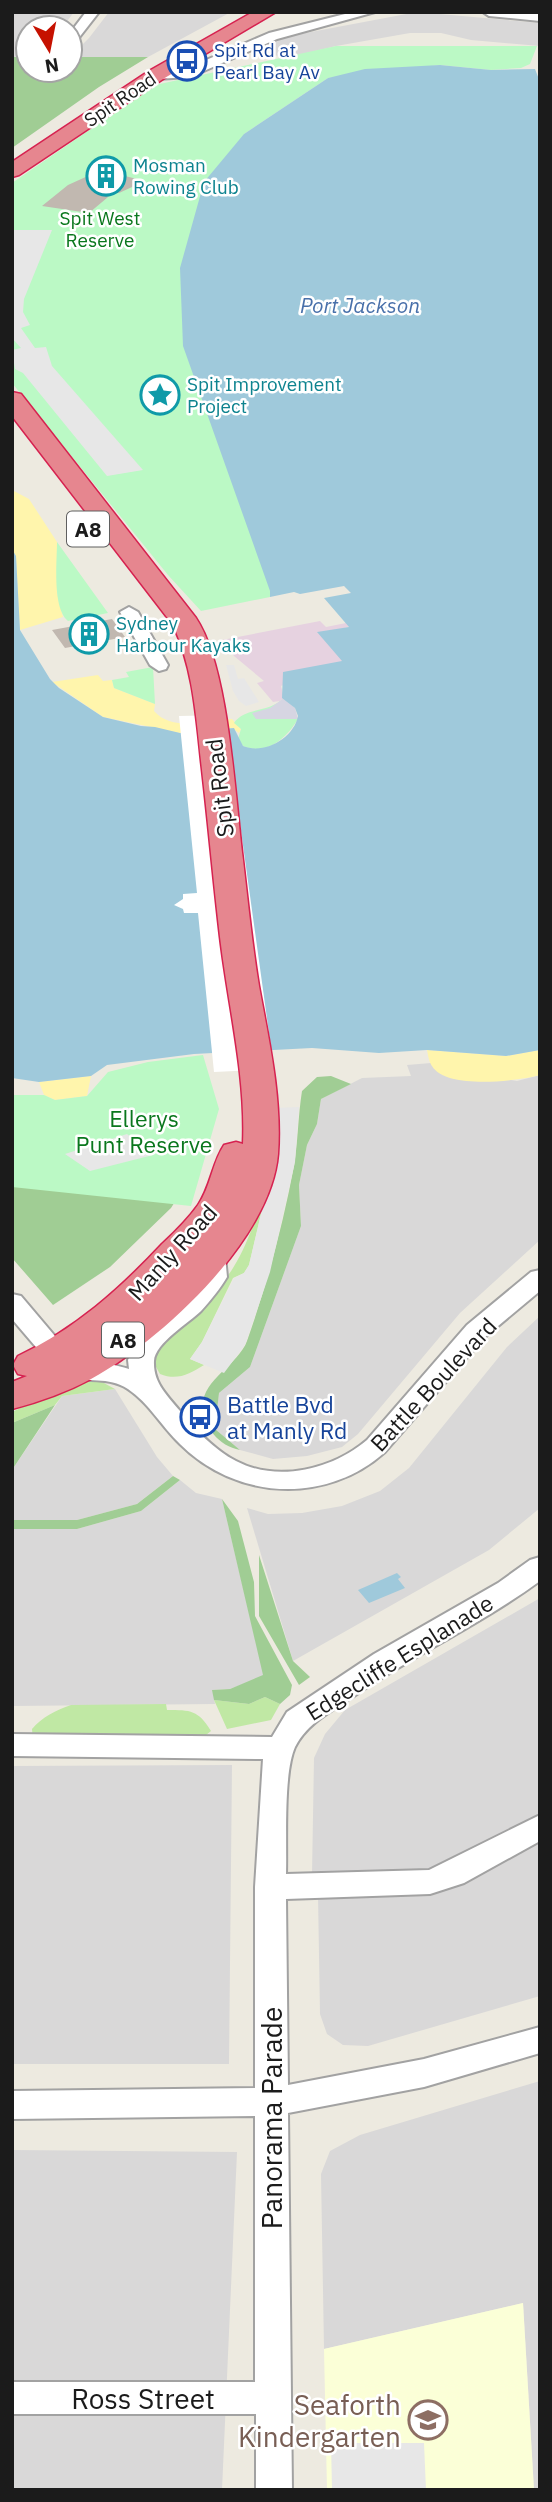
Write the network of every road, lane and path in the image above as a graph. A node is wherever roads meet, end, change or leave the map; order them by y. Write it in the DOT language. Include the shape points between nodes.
graph roads {
  1 [pos="246,12"];
  2 [pos="267,12"];
  3 [pos="369,12"];
  4 [pos="489,12"];
  5 [pos="540,17"];
  6 [pos="156,75"];
  7 [pos="12,159"];
  8 [pos="12,171"];
  9 [pos="12,399"];
  10 [pos="12,431"];
  11 [pos="129,612"];
  12 [pos="159,665"];
  13 [pos="202,716"];
  14 [pos="245,1070"];
  15 [pos="222,1244"];
  16 [pos="540,1278"];
  17 [pos="12,1302"];
  18 [pos="66,1363"];
  19 [pos="12,1374"];
  20 [pos="145,1387"];
  21 [pos="12,1396"];
  22 [pos="540,1567"];
  23 [pos="12,1745"];
  24 [pos="280,1748"];
  25 [pos="540,1827"];
  26 [pos="270,1886"];
  27 [pos="540,2040"];
  28 [pos="271,2102"];
  29 [pos="12,2105"];
  30 [pos="12,2398"];
  31 [pos="273,2398"];
  32 [pos="274,2490"];
  1 -- 7 [label="highway, Spit Road" via="127,80"];
  2 -- 6 [label="highway, Spit Road"];
  3 -- 6 [label="street" via="273,36 185,74"];
  4 -- 5 [label="street"];
  6 -- 8 [label="highway, Spit Road"];
  9 -- 13 [label="highway, Spit Road / A8" via="186,624 203,667"];
  10 -- 13 [label="highway, Spit Road / A8" via="161,628"];
  11 -- 12 [label="street"];
  13 -- 14 [label="highway, Spit Road / A8" via="206,852"];
  14 -- 15 [label="highway, Spit Road / A8" via="261,1145 257,1176 242,1214"];
  14 -- 18 [label="highway, Manly Road / A8" via="237,1149 219,1202 186,1242"];
  15 -- 18 [label="highway, Manly Road / A8" via="152,1318"];
  15 -- 20 [label="street" via="215,1278 145,1346 141,1360"];
  16 -- 20 [label="street, Battle Boulevard" via="476,1331 368,1454 322,1476 281,1479 228,1469 196,1445"];
  17 -- 18 [label="street"];
  18 -- 19 [label="highway, Manly Road / A8"];
  18 -- 20 [label="street, Battle Boulevard" via="127,1375"];
  18 -- 21 [label="highway, Manly Road / A8"];
  22 -- 24 [label="street, Edgecliffe Esplanade" via="384,1661 297,1720"];
  23 -- 24 [label="street"];
  24 -- 26 [label="street, Panorama Parade" via="275,1768"];
  25 -- 26 [label="street" via="430,1882"];
  26 -- 28 [label="street, Panorama Parade"];
  27 -- 28 [label="street" via="424,2073"];
  28 -- 29 [label="street"];
  28 -- 31 [label="street, Panorama Parade"];
  30 -- 31 [label="street, Ross Street"];
  31 -- 32 [label="street, Panorama Parade"];
}
